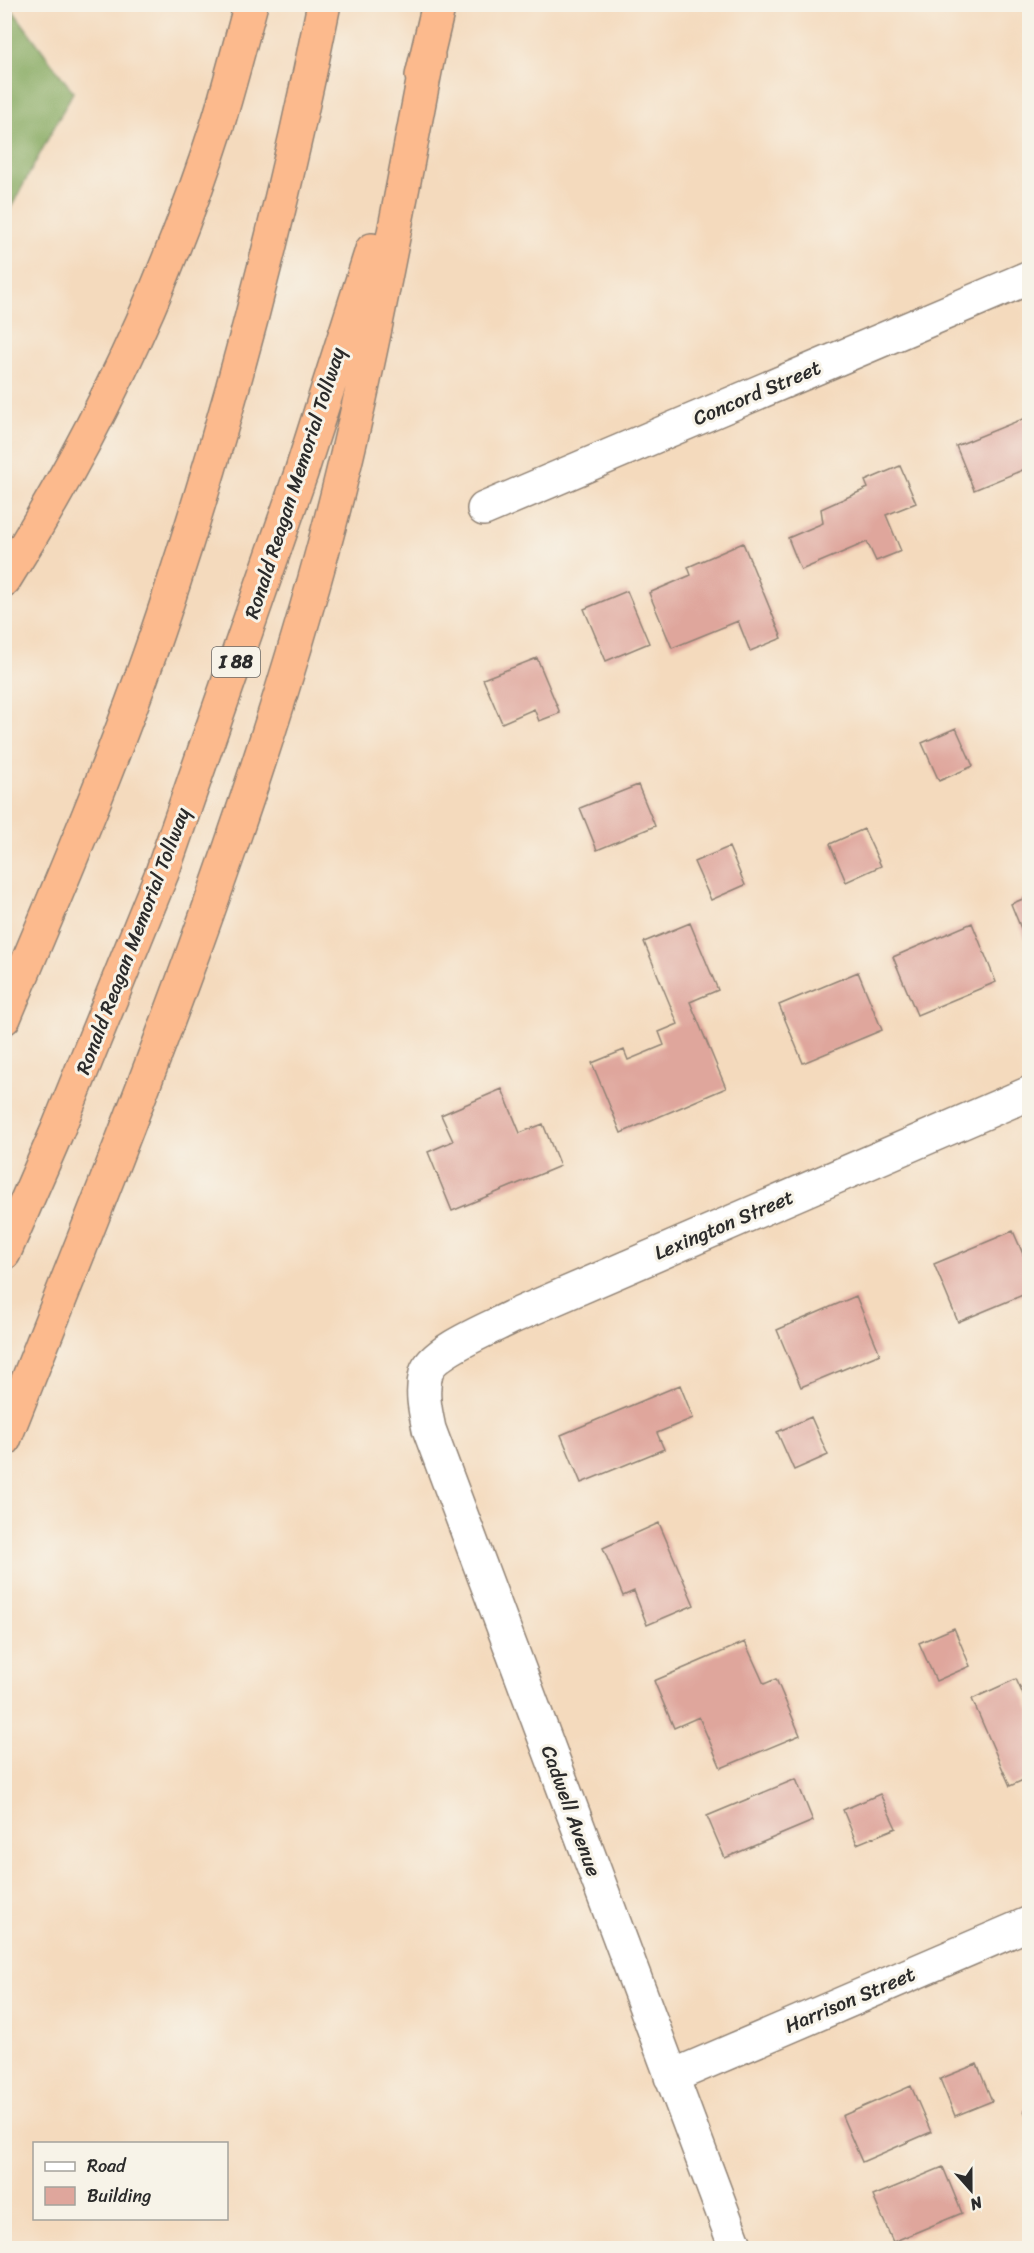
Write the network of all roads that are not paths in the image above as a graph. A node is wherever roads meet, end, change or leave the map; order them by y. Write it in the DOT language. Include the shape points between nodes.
graph roads {
  1 [pos="251,4"];
  2 [pos="324,4"];
  3 [pos="439,4"];
  4 [pos="428,56"];
  5 [pos="1029,277"];
  6 [pos="484,509"];
  7 [pos="4,580"];
  8 [pos="4,1018"];
  9 [pos="1029,1093"];
  10 [pos="4,1253"];
  11 [pos="427,1370"];
  12 [pos="4,1440"];
  13 [pos="1029,1923"];
  14 [pos="671,2077"];
  15 [pos="736,2248"];
  1 -- 7 [label="highway" via="218,123 172,250 104,405"];
  2 -- 8 [label="highway" via="307,89 240,358 170,595 94,803"];
  3 -- 4 [label="highway, Ronald Reagan Memorial Tollway / I 88"];
  4 -- 10 [label="highway, Ronald Reagan Memorial Tollway / I 88" via="304,461 162,873 63,1119"];
  4 -- 12 [label="highway" via="368,366 329,528 285,676 209,912 129,1128"];
  5 -- 6 [label="street, Concord Street"];
  9 -- 11 [label="street, Lexington Street" via="512,1317 467,1339 440,1356"];
  11 -- 14 [label="street, Cadwell Avenue" via="423,1396 429,1429"];
  13 -- 14 [label="street, Harrison Street"];
  14 -- 15 [label="street, Cadwell Avenue"];
}
